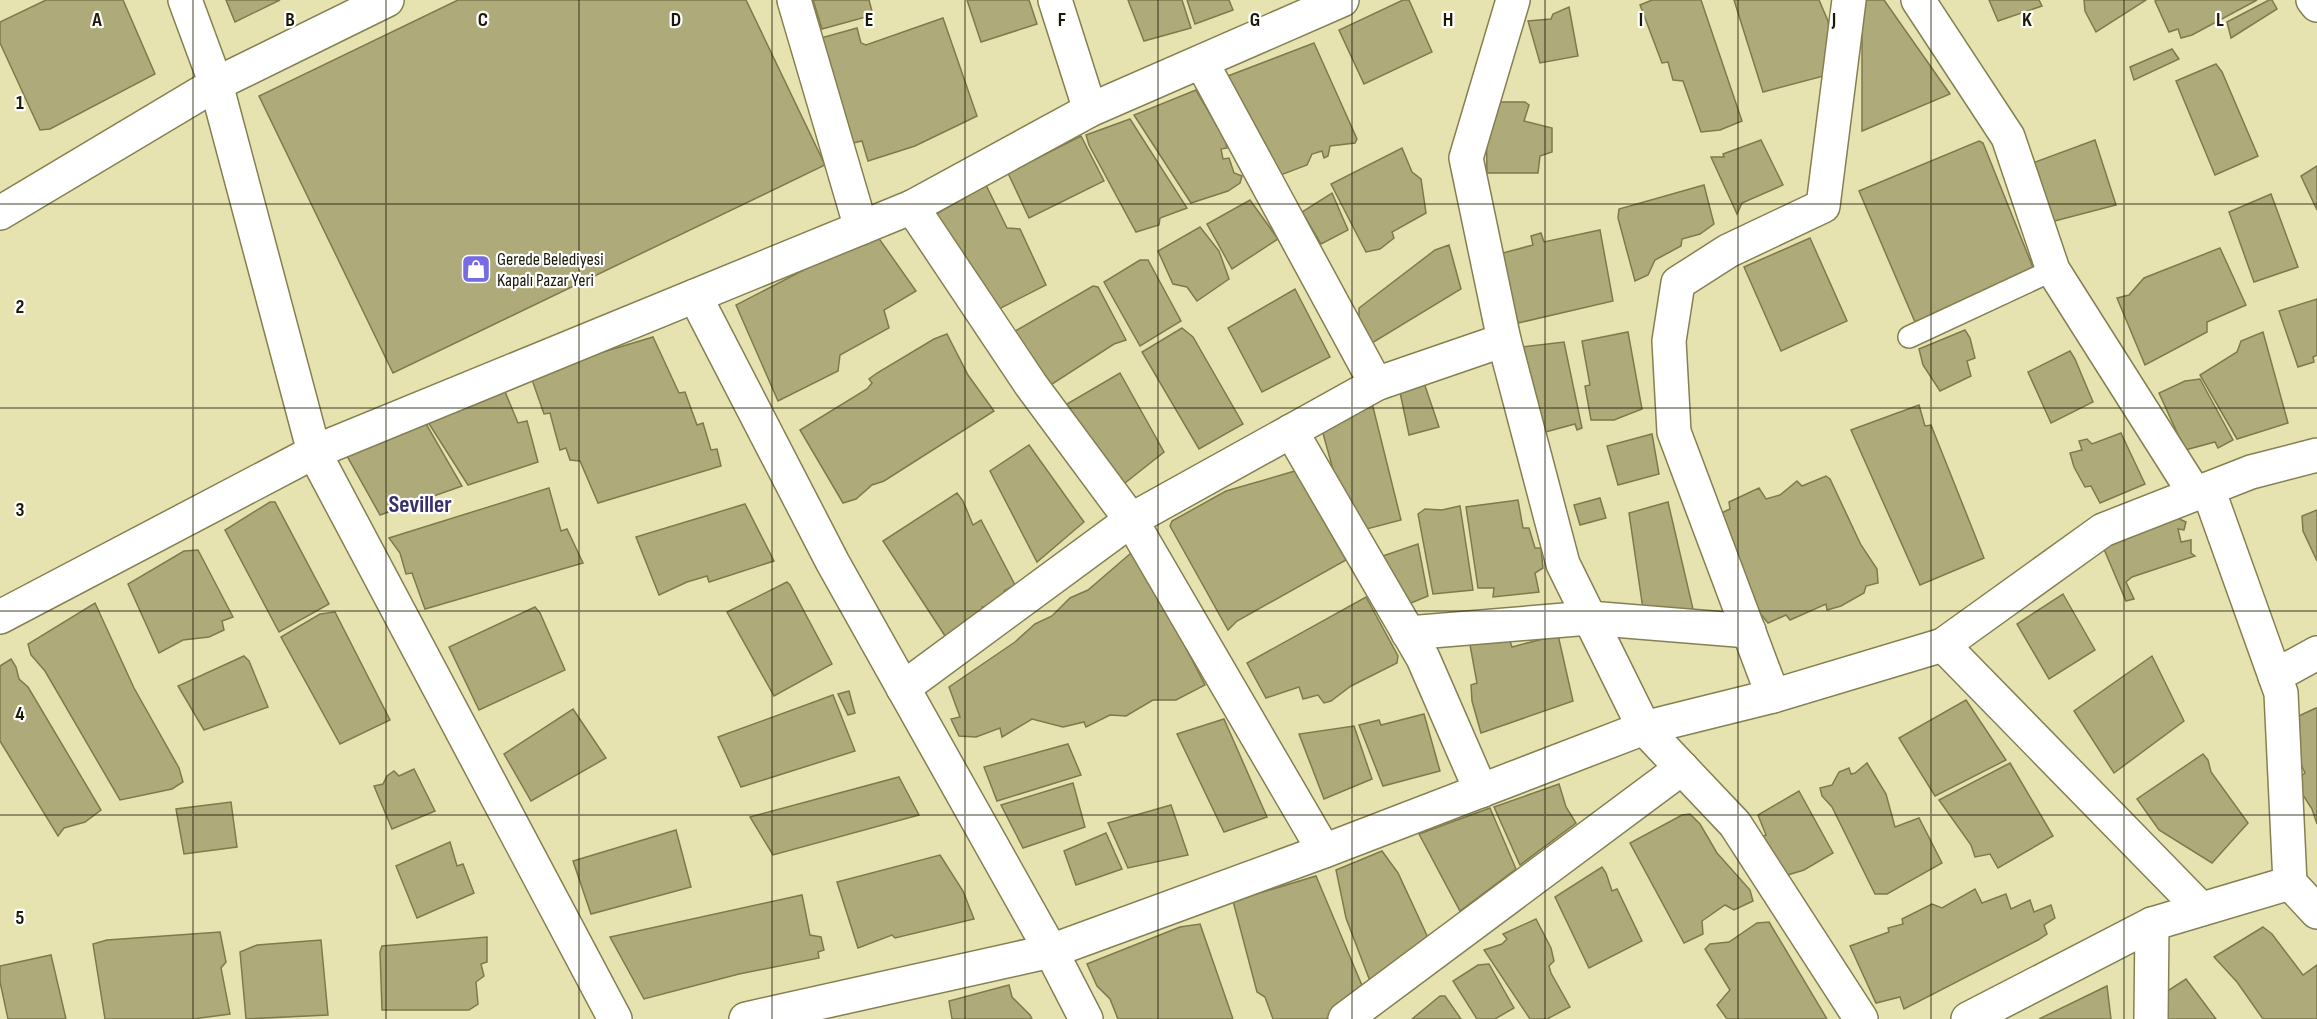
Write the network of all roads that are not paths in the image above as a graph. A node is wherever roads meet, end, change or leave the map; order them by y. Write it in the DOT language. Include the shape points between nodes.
graph roads {
  1 [pos="185,0"];
  2 [pos="387,0"];
  3 [pos="794,0"];
  4 [pos="1055,0"];
  5 [pos="1342,0"];
  6 [pos="1514,0"];
  7 [pos="1849,0"];
  8 [pos="1918,0"];
  9 [pos="2313,0"];
  10 [pos="2317,5"];
  11 [pos="1202,63"];
  12 [pos="216,84"];
  13 [pos="1090,110"];
  14 [pos="912,207"];
  15 [pos="0,213"];
  16 [pos="861,228"];
  17 [pos="2053,270"];
  18 [pos="694,296"];
  19 [pos="1909,337"];
  20 [pos="1504,340"];
  21 [pos="1376,384"];
  22 [pos="1291,431"];
  23 [pos="314,452"];
  24 [pos="2317,455"];
  25 [pos="2201,492"];
  26 [pos="1131,520"];
  27 [pos="0,617"];
  28 [pos="1589,618"];
  29 [pos="1749,631"];
  30 [pos="1408,633"];
  31 [pos="1944,645"];
  32 [pos="2317,653"];
  33 [pos="2275,676"];
  34 [pos="903,688"];
  35 [pos="1773,696"];
  36 [pos="1644,728"];
  37 [pos="1682,768"];
  38 [pos="1481,791"];
  39 [pos="1324,851"];
  40 [pos="2290,884"];
  41 [pos="2201,909"];
  42 [pos="2317,912"];
  43 [pos="2152,924"];
  44 [pos="1051,951"];
  45 [pos="1362,1014"];
  46 [pos="615,1019"];
  47 [pos="746,1019"];
  48 [pos="1086,1019"];
  49 [pos="1861,1019"];
  50 [pos="1968,1019"];
  51 [pos="2151,1019"];
  1 -- 12 [label="street"];
  2 -- 12 [label="street"];
  3 -- 16 [label="street"];
  4 -- 13 [label="street"];
  5 -- 11 [label="street"];
  6 -- 20 [label="street" via="1466,158"];
  7 -- 29 [label="street" via="1823,206 1728,251 1678,284 1669,341 1674,432"];
  8 -- 17 [label="street" via="2008,137"];
  9 -- 10 [label="street"];
  11 -- 13 [label="street"];
  11 -- 21 [label="street"];
  12 -- 15 [label="street"];
  12 -- 23 [label="street"];
  13 -- 14 [label="street"];
  14 -- 16 [label="street"];
  14 -- 26 [label="street" via="1031,385"];
  16 -- 18 [label="street"];
  17 -- 19 [label="lane"];
  17 -- 25 [label="street"];
  18 -- 23 [label="street"];
  18 -- 34 [label="street"];
  20 -- 21 [label="street"];
  20 -- 28 [label="street" via="1563,564"];
  21 -- 22 [label="street"];
  22 -- 26 [label="street"];
  22 -- 30 [label="street"];
  23 -- 27 [label="street"];
  23 -- 46 [label="street"];
  24 -- 25 [label="street" via="2251,472"];
  25 -- 31 [label="street" via="2103,530"];
  25 -- 33 [label="street"];
  26 -- 34 [label="street"];
  26 -- 39 [label="street"];
  28 -- 29 [label="street"];
  28 -- 30 [label="street"];
  28 -- 36 [label="street"];
  29 -- 35 [label="street"];
  30 -- 38 [label="street" via="1423,658"];
  31 -- 35 [label="street"];
  31 -- 41 [label="street"];
  32 -- 33 [label="street"];
  33 -- 40 [label="street" via="2281,693"];
  34 -- 44 [label="street"];
  35 -- 36 [label="street"];
  36 -- 37 [label="street"];
  36 -- 38 [label="street"];
  37 -- 45 [label="street"];
  37 -- 49 [label="street" via="1735,824"];
  38 -- 39 [label="street"];
  39 -- 44 [label="street"];
  40 -- 41 [label="street"];
  40 -- 42 [label="street"];
  41 -- 43 [label="street"];
  43 -- 50 [label="street"];
  43 -- 51 [label="street"];
  44 -- 47 [label="street"];
  44 -- 48 [label="street"];
}
